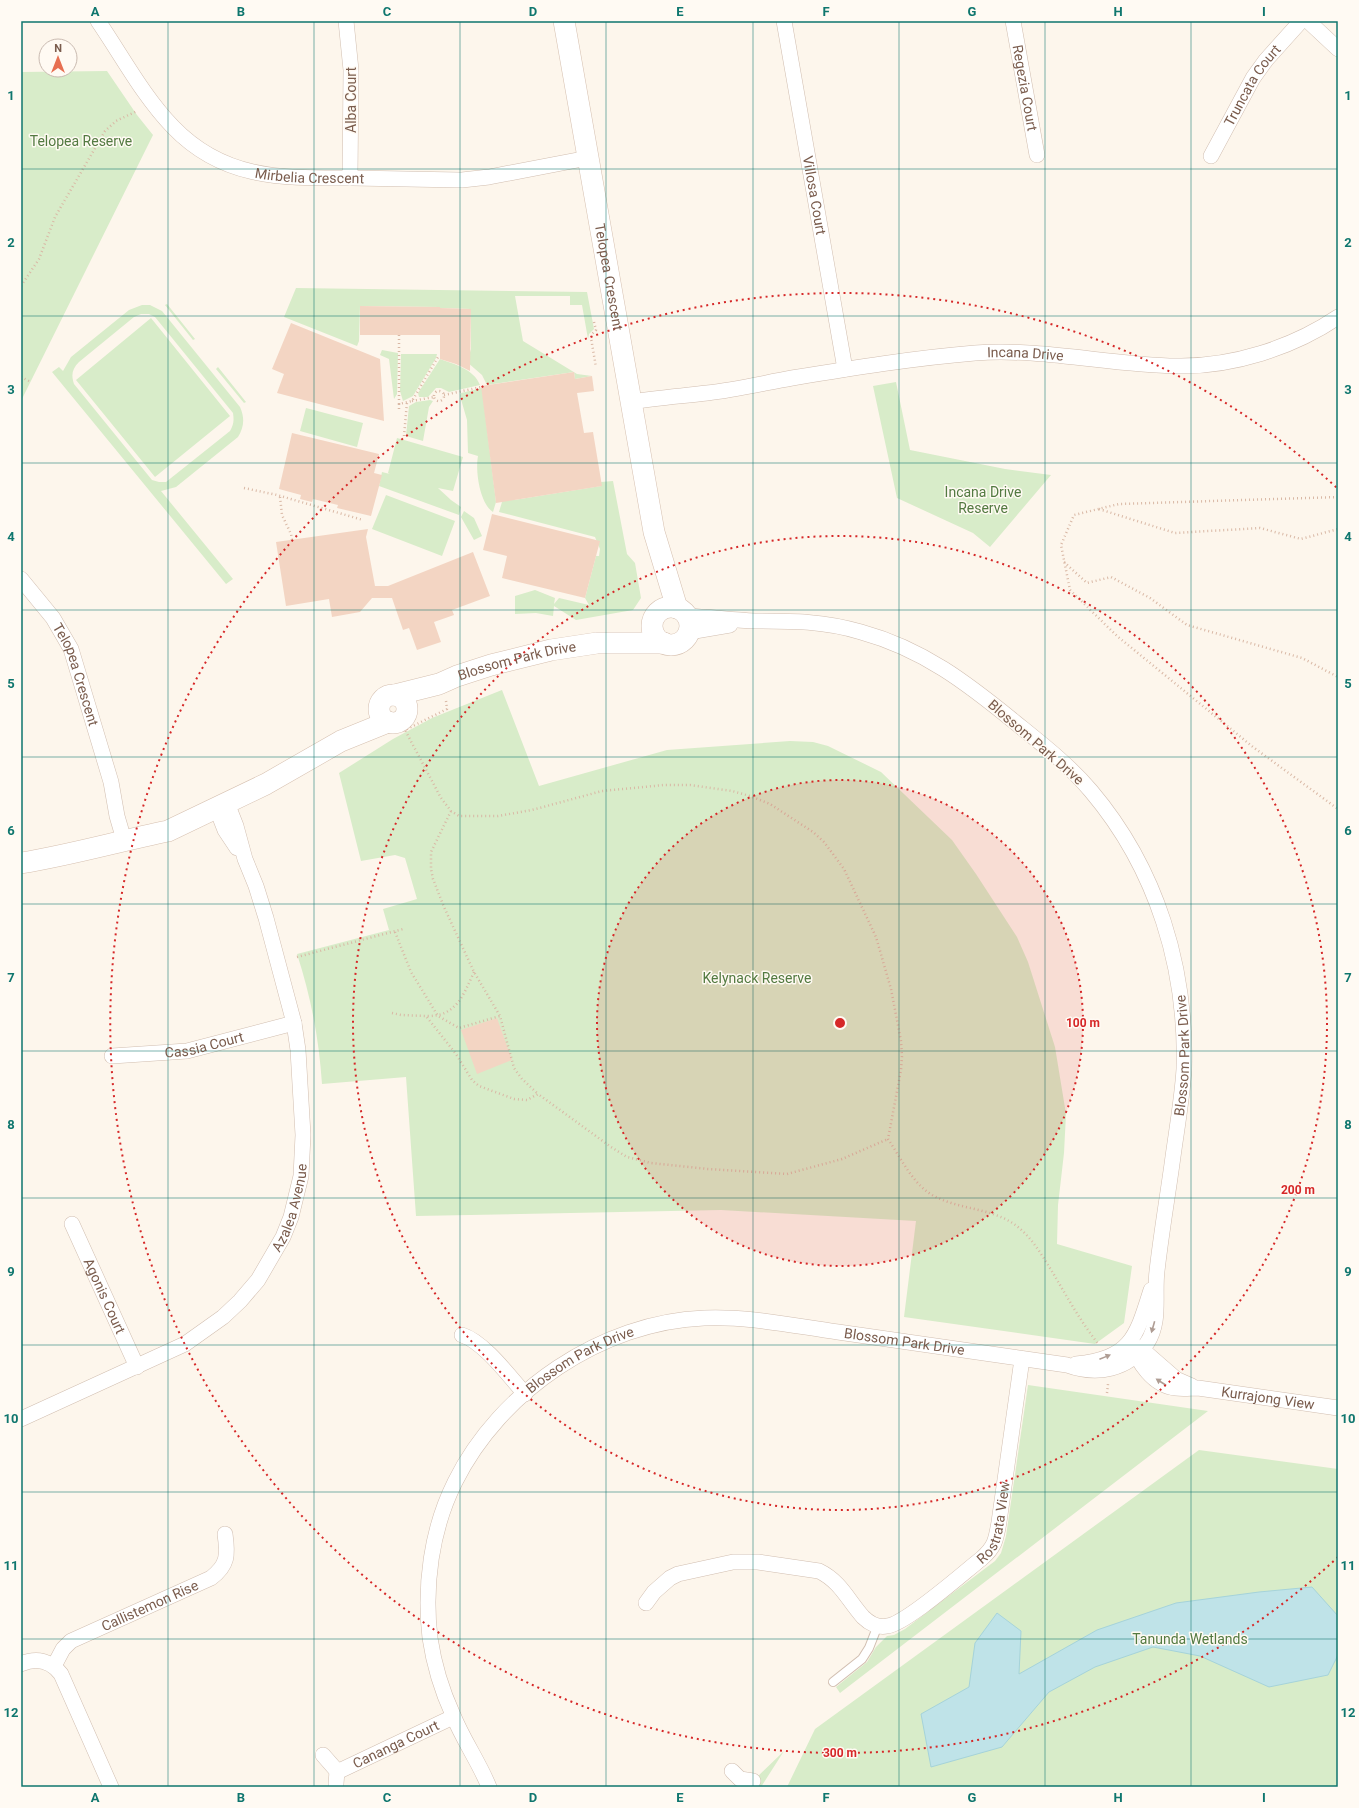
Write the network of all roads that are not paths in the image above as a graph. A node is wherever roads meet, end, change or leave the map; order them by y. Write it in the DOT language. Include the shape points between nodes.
graph roads {
  1 [pos="98,21"];
  2 [pos="346,21"];
  3 [pos="564,21"];
  4 [pos="784,21"];
  5 [pos="1013,21"];
  6 [pos="1301,21"];
  7 [pos="1308,21"];
  8 [pos="1338,49"];
  9 [pos="1037,155"];
  10 [pos="1211,156"];
  11 [pos="588,158"];
  12 [pos="350,178"];
  13 [pos="1338,317"];
  14 [pos="845,369"];
  15 [pos="632,407"];
  16 [pos="21,579"];
  17 [pos="673,618"];
  18 [pos="597,643"];
  19 [pos="664,643"];
  20 [pos="442,692"];
  21 [pos="387,699"];
  22 [pos="406,712"];
  23 [pos="388,722"];
  24 [pos="341,741"];
  25 [pos="218,806"];
  26 [pos="130,838"];
  27 [pos="21,863"];
  28 [pos="294,1023"];
  29 [pos="112,1056"];
  30 [pos="72,1224"];
  31 [pos="462,1335"];
  32 [pos="1135,1349"];
  33 [pos="1022,1359"];
  34 [pos="137,1367"];
  35 [pos="525,1394"];
  36 [pos="1338,1408"];
  37 [pos="21,1419"];
  38 [pos="225,1534"];
  39 [pos="646,1603"];
  40 [pos="878,1626"];
  41 [pos="21,1664"];
  42 [pos="54,1666"];
  43 [pos="832,1682"];
  44 [pos="453,1716"];
  45 [pos="324,1755"];
  46 [pos="111,1787"];
  47 [pos="489,1787"];
  1 -- 12 [label="street, Mirbelia Crescent" via="160,112 200,150 235,167 265,175"];
  2 -- 12 [label="street, Alba Court" via="351,70"];
  3 -- 11 [label="street, Telopea Crescent"];
  4 -- 14 [label="street, Villosa Court"];
  5 -- 9 [label="street, Regezia Court"];
  6 -- 10 [label="street, Truncata Court" via="1253,78"];
  7 -- 8 [label="street"];
  11 -- 12 [label="street, Mirbelia Crescent" via="475,179"];
  11 -- 15 [label="street, Telopea Crescent"];
  13 -- 14 [label="street, Incana Drive" via="1325,326 1272,349 1234,360 1194,365 1158,365 994,352 913,359"];
  14 -- 15 [label="street, Incana Drive" via="707,393 665,405"];
  15 -- 17 [label="street, Telopea Crescent" via="654,532"];
  16 -- 26 [label="street, Telopea Crescent" via="53,618 71,649 111,782 117,816"];
  17 -- 18 [label="street, Blossom Park Drive"];
  17 -- 19 [label="street, Telopea Crescent" via="654,635"];
  17 -- 19 [label="street, Blossom Park Drive" via="686,637 676,644"];
  17 -- 32 [label="street, Blossom Park Drive" via="795,620 839,626 883,639 930,659 970,686 1054,754 1092,792 1122,833 1146,875 1165,924 1174,954 1184,1036 1182,1093 1156,1274"];
  18 -- 19 [label="street, Blossom Park Drive"];
  18 -- 20 [label="street, Blossom Park Drive" via="521,657 457,676"];
  20 -- 21 [label="street, Blossom Park Drive"];
  20 -- 22 [label="street, Blossom Park Drive"];
  21 -- 22 [label="street" via="399,696 406,703"];
  21 -- 23 [label="street" via="379,712"];
  21 -- 24 [label="street"];
  22 -- 23 [label="street, Blossom Park Drive" via="399,721"];
  23 -- 24 [label="street"];
  24 -- 25 [label="street" via="272,781"];
  25 -- 26 [label="street" via="163,822"];
  25 -- 28 [label="street, Azalea Avenue" via="225,830 245,859 256,886"];
  26 -- 27 [label="street"];
  28 -- 29 [label="street, Cassia Court" via="187,1051"];
  28 -- 34 [label="street, Azalea Avenue" via="303,1156 298,1194 283,1237 258,1280 223,1317 185,1344"];
  30 -- 34 [label="street, Agonis Court"];
  31 -- 35 [label="street" via="480,1345"];
  32 -- 33 [label="street, Blossom Park Drive" via="1117,1352 1106,1364 1092,1362 1067,1365"];
  32 -- 36 [label="street, Kurrajong View" via="1149,1374 1167,1386"];
  33 -- 35 [label="street, Blossom Park Drive" via="744,1319 696,1318 653,1324 613,1337 569,1360"];
  33 -- 40 [label="street, Rostrata View" via="999,1522 992,1548 903,1620 887,1626"];
  34 -- 37 [label="street, Azalea Avenue"];
  35 -- 44 [label="street, Blossom Park Drive" via="495,1423 467,1461 446,1503 433,1549 428,1590 430,1640 434,1662"];
  38 -- 42 [label="street, Callistemon Rise" via="227,1556 217,1573 71,1641"];
  39 -- 40 [label="street" via="661,1584 678,1574 733,1562 758,1562 824,1573 837,1583 866,1620"];
  40 -- 43 [label="lane" via="862,1659"];
  41 -- 42 [label="street" via="34,1660"];
  42 -- 46 [label="street" via="61,1674"];
  44 -- 45 [label="street, Cananga Court" via="337,1778 332,1763"];
  44 -- 47 [label="street, Blossom Park Drive"];
}
